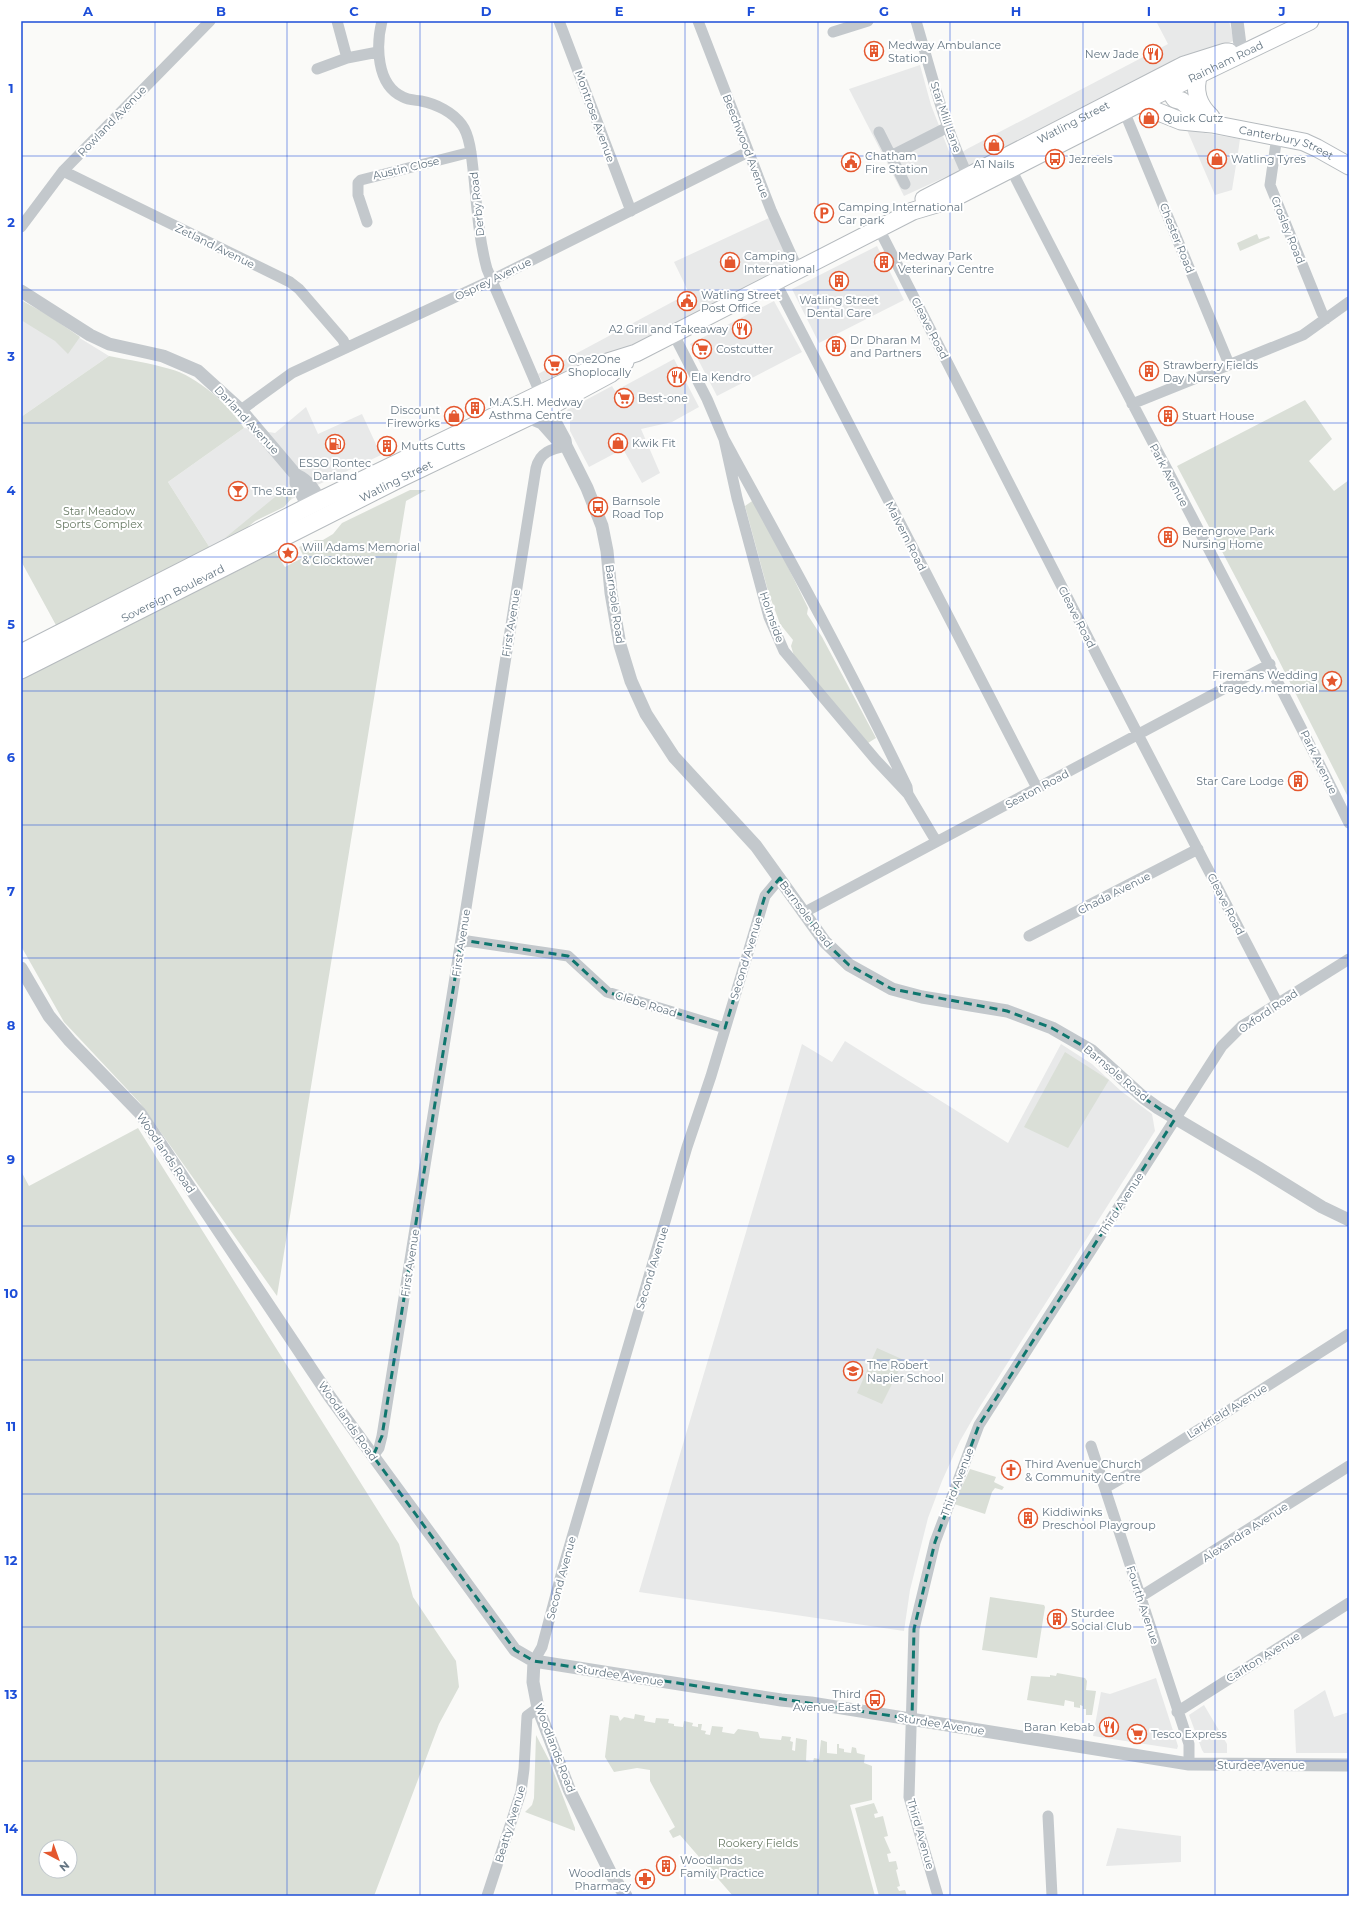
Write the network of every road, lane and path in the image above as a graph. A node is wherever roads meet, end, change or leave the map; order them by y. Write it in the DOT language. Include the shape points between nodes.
graph roads {
  1 [pos="210,21"];
  2 [pos="337,21"];
  3 [pos="382,21"];
  4 [pos="559,21"];
  5 [pos="698,21"];
  6 [pos="868,21"];
  7 [pos="916,21"];
  8 [pos="1237,21"];
  9 [pos="1310,21"];
  10 [pos="833,32"];
  11 [pos="378,52"];
  12 [pos="1241,53"];
  13 [pos="347,58"];
  14 [pos="317,69"];
  15 [pos="1199,74"];
  16 [pos="1164,84"];
  17 [pos="1142,102"];
  18 [pos="1124,111"];
  19 [pos="1214,125"];
  20 [pos="948,127"];
  21 [pos="879,132"];
  22 [pos="1277,136"];
  23 [pos="471,152"];
  24 [pos="748,152"];
  25 [pos="891,156"];
  26 [pos="1349,166"];
  27 [pos="1011,169"];
  28 [pos="63,171"];
  29 [pos="971,182"];
  30 [pos="906,184"];
  31 [pos="631,211"];
  32 [pos="368,222"];
  33 [pos="21,227"];
  34 [pos="879,229"];
  35 [pos="798,270"];
  36 [pos="492,280"];
  37 [pos="776,283"];
  38 [pos="21,291"];
  39 [pos="1349,302"];
  40 [pos="1326,319"];
  41 [pos="674,335"];
  42 [pos="346,347"];
  43 [pos="1229,364"];
  44 [pos="544,401"];
  45 [pos="1132,404"];
  46 [pos="241,410"];
  47 [pos="528,417"];
  48 [pos="724,439"];
  49 [pos="566,446"];
  50 [pos="753,492"];
  51 [pos="737,498"];
  52 [pos="313,504"];
  53 [pos="320,520"];
  54 [pos="21,653"];
  55 [pos="1270,664"];
  56 [pos="21,670"];
  57 [pos="1139,735"];
  58 [pos="887,746"];
  59 [pos="872,755"];
  60 [pos="1037,788"];
  61 [pos="908,794"];
  62 [pos="1349,823"];
  63 [pos="936,841"];
  64 [pos="1198,849"];
  65 [pos="780,878"];
  66 [pos="803,912"];
  67 [pos="1030,936"];
  68 [pos="461,940"];
  69 [pos="1349,959"];
  70 [pos="21,968"];
  71 [pos="1278,1004"];
  72 [pos="725,1028"];
  73 [pos="1175,1119"];
  74 [pos="1349,1220"];
  75 [pos="1349,1334"];
  76 [pos="1092,1446"];
  77 [pos="373,1456"];
  78 [pos="1349,1466"];
  79 [pos="1105,1488"];
  80 [pos="1140,1597"];
  81 [pos="1348,1607"];
  82 [pos="534,1661"];
  83 [pos="538,1708"];
  84 [pos="1177,1712"];
  85 [pos="912,1719"];
  86 [pos="1190,1764"];
  87 [pos="1349,1765"];
  88 [pos="1048,1816"];
  89 [pos="487,1896"];
  90 [pos="626,1896"];
  91 [pos="938,1896"];
  92 [pos="1052,1896"];
  1 -- 28 [label="street, Rowland Avenue"];
  2 -- 13 [label="street"];
  3 -- 11 [label="street, Derby Road"];
  4 -- 31 [label="street, Montrose Avenue"];
  5 -- 24 [label="street, Beechwood Avenue"];
  6 -- 10 [label="street"];
  7 -- 20 [label="street, Star Mill Lane" via="934,88"];
  8 -- 12 [label="street"];
  9 -- 12 [label="main road, Rainham Road"];
  11 -- 13 [label="street"];
  11 -- 23 [label="street, Derby Road" via="381,70 392,90 403,98 438,106 452,115 463,126"];
  12 -- 15 [label="main road, Rainham Road"];
  12 -- 16 [label="main road, Watling Street" via="1225,52 1186,64"];
  13 -- 14 [label="street"];
  15 -- 16 [label="main road, Rainham Road"];
  15 -- 19 [label="main road" via="1196,86 1199,102"];
  16 -- 17 [label="main road, Rainham Road"];
  16 -- 19 [label="main road" via="1175,99 1182,101"];
  16 -- 29 [label="main road, Watling Street"];
  17 -- 18 [label="main road, Watling Street"];
  17 -- 19 [label="main road, Canterbury Street" via="1146,107 1181,121"];
  18 -- 27 [label="main road, Watling Street"];
  18 -- 43 [label="street, Chester Road"];
  19 -- 22 [label="main road, Canterbury Street"];
  20 -- 25 [label="street"];
  20 -- 29 [label="street, Star Mill Lane"];
  21 -- 25 [label="street"];
  22 -- 26 [label="main road, Canterbury Street" via="1310,144"];
  22 -- 40 [label="street, Crosley Road" via="1270,185"];
  23 -- 32 [label="street, Austin Close" via="361,180 358,183 358,195"];
  23 -- 36 [label="street, Derby Road" via="482,252"];
  24 -- 31 [label="street, Osprey Avenue"];
  24 -- 35 [label="street, Beechwood Avenue"];
  25 -- 30 [label="street"];
  27 -- 29 [label="main road, Watling Street"];
  27 -- 45 [label="street, Park Avenue"];
  28 -- 33 [label="street, Rowland Avenue"];
  28 -- 42 [label="street, Zetland Avenue" via="290,282 343,340"];
  29 -- 34 [label="main road, Watling Street" via="924,199 913,211"];
  31 -- 36 [label="street, Osprey Avenue"];
  34 -- 35 [label="main road, Watling Street"];
  34 -- 57 [label="street, Cleave Road"];
  35 -- 37 [label="main road, Watling Street"];
  36 -- 42 [label="street, Osprey Avenue"];
  36 -- 44 [label="street, Derby Road"];
  37 -- 41 [label="main road, Watling Street"];
  37 -- 60 [label="street, Malvern Road"];
  38 -- 46 [label="street, Darland Avenue" via="90,335 109,344 163,356 198,371"];
  39 -- 40 [label="street"];
  40 -- 43 [label="street" via="1303,334"];
  41 -- 44 [label="main road, Watling Street" via="636,354 610,374"];
  41 -- 48 [label="street, Holmside" via="707,399"];
  42 -- 46 [label="street, Osprey Avenue" via="292,373"];
  43 -- 45 [label="street"];
  44 -- 47 [label="main road, Watling Street"];
  44 -- 49 [label="street, Barnsole Road"];
  44 -- 52 [label="main road, Watling Street"];
  45 -- 55 [label="street, Park Avenue"];
  46 -- 52 [label="street, Darland Avenue" via="296,476 296,483"];
  47 -- 49 [label="street, Barnsole Road" via="542,423 560,444"];
  47 -- 53 [label="main road, Watling Street"];
  48 -- 50 [label="street, Holmside"];
  48 -- 51 [label="street, Holmside"];
  49 -- 65 [label="street, Barnsole Road" via="602,526 617,632 642,707 674,757 749,836"];
  49 -- 68 [label="street, First Avenue" via="550,449 540,457 536,468"];
  50 -- 51 [label="street"];
  50 -- 58 [label="street, Holmside" via="826,625"];
  51 -- 59 [label="street, Holmside" via="769,617 784,651"];
  52 -- 53 [label="street, Darland Avenue"];
  52 -- 54 [label="main road, Sovereign Boulevard"];
  53 -- 56 [label="main road, Sovereign Boulevard"];
  55 -- 57 [label="street, Seaton Road"];
  55 -- 62 [label="street, Park Avenue"];
  57 -- 60 [label="street, Seaton Road"];
  57 -- 64 [label="street, Cleave Road"];
  58 -- 59 [label="street"];
  58 -- 61 [label="street, Holmside"];
  59 -- 61 [label="street, Holmside"];
  60 -- 63 [label="street, Seaton Road"];
  61 -- 63 [label="street, Holmside"];
  63 -- 66 [label="street, Seaton Road"];
  64 -- 67 [label="street, Chada Avenue"];
  64 -- 71 [label="street, Cleave Road"];
  65 -- 66 [label="street, Barnsole Road"];
  65 -- 72 [label="street, Second Avenue" via="765,896"];
  66 -- 73 [label="street, Barnsole Road" via="825,942 849,965 870,978 892,989 1007,1011 1052,1028 1092,1052 1144,1098"];
  68 -- 72 [label="street, Glebe Road" via="568,956 607,992"];
  68 -- 77 [label="street, First Avenue" via="382,1436 379,1448"];
  69 -- 71 [label="street, Oxford Road"];
  70 -- 77 [label="street, Woodlands Road" via="49,1016 140,1113 330,1397"];
  71 -- 73 [label="street, Oxford Road" via="1242,1026 1222,1046"];
  72 -- 82 [label="street, Second Avenue" via="563,1568 542,1647"];
  73 -- 74 [label="street, Barnsole Road" via="1322,1207"];
  73 -- 85 [label="street, Third Avenue" via="979,1424 935,1542 914,1629"];
  75 -- 79 [label="street, Larkfield Avenue"];
  76 -- 79 [label="street, Fourth Avenue"];
  77 -- 82 [label="street, Woodlands Road" via="515,1650"];
  78 -- 80 [label="street, Alexandra Avenue"];
  79 -- 80 [label="street, Fourth Avenue"];
  80 -- 84 [label="street, Fourth Avenue"];
  81 -- 84 [label="street, Carlton Avenue"];
  82 -- 83 [label="street, Woodlands Road" via="533,1682"];
  82 -- 85 [label="street, Sturdee Avenue"];
  83 -- 89 [label="street, Beatty Avenue" via="527,1716 521,1790"];
  83 -- 90 [label="street, Woodlands Road" via="569,1788 611,1874"];
  84 -- 86 [label="street, Fourth Avenue" via="1189,1744"];
  85 -- 86 [label="street, Sturdee Avenue"];
  85 -- 91 [label="street, Third Avenue" via="909,1797"];
  86 -- 87 [label="street, Sturdee Avenue"];
  88 -- 92 [label="street"];
}
